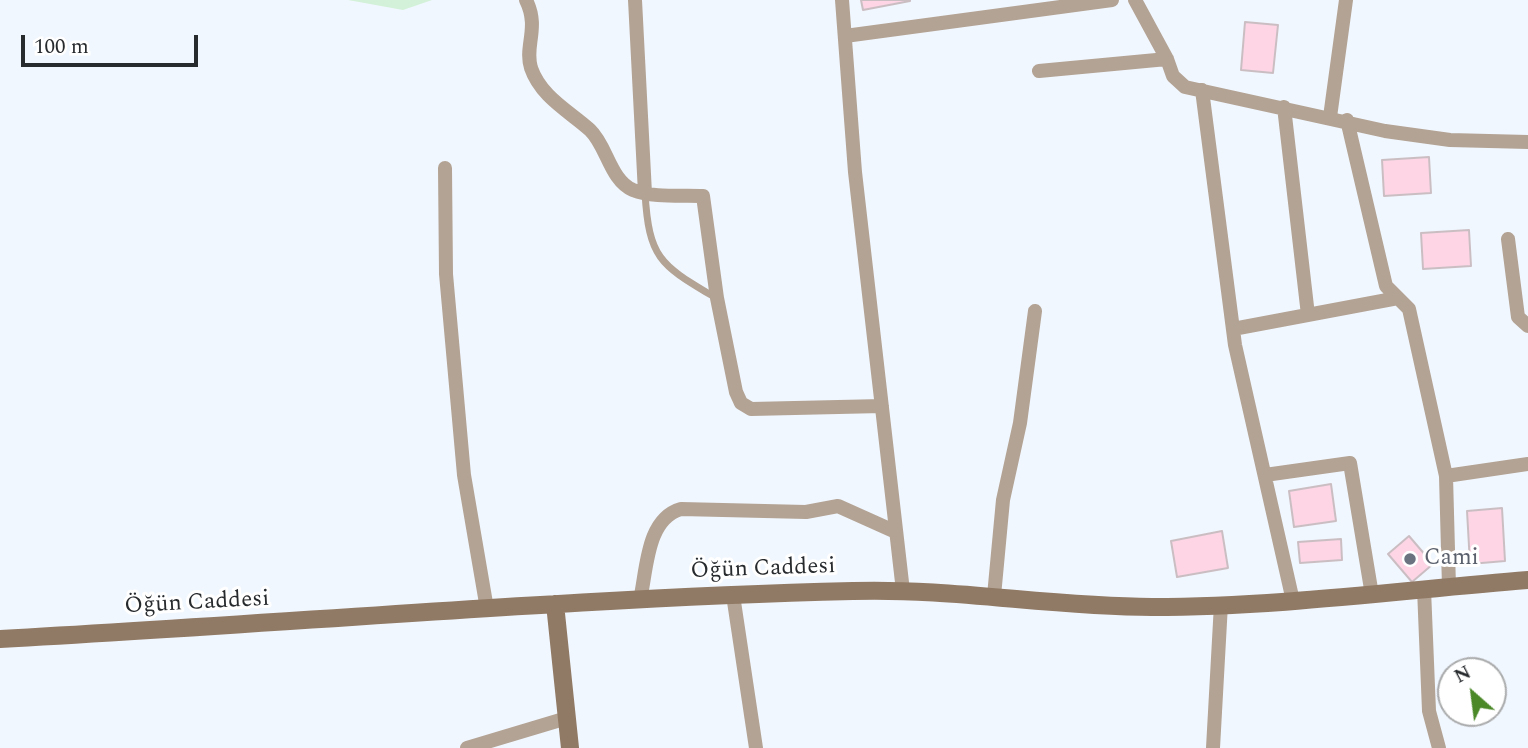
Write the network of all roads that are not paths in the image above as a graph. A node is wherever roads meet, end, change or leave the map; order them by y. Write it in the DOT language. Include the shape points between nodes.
graph roads {
  1 [pos="526,0"];
  2 [pos="635,0"];
  3 [pos="842,0"];
  4 [pos="1112,0"];
  5 [pos="1135,0"];
  6 [pos="1346,0"];
  7 [pos="845,36"];
  8 [pos="1167,59"];
  9 [pos="1039,71"];
  10 [pos="1202,90"];
  11 [pos="1284,107"];
  12 [pos="1330,117"];
  13 [pos="1347,120"];
  14 [pos="1528,142"];
  15 [pos="445,167"];
  16 [pos="645,193"];
  17 [pos="1508,239"];
  18 [pos="717,298"];
  19 [pos="1398,298"];
  20 [pos="1035,311"];
  21 [pos="1308,315"];
  22 [pos="1528,326"];
  23 [pos="1233,329"];
  24 [pos="882,406"];
  25 [pos="1528,464"];
  26 [pos="1265,475"];
  27 [pos="1446,476"];
  28 [pos="896,531"];
  29 [pos="1528,580"];
  30 [pos="1449,587"];
  31 [pos="1424,589"];
  32 [pos="902,591"];
  33 [pos="733,595"];
  34 [pos="1372,595"];
  35 [pos="994,596"];
  36 [pos="640,600"];
  37 [pos="1293,601"];
  38 [pos="555,604"];
  39 [pos="1221,604"];
  40 [pos="486,609"];
  41 [pos="0,639"];
  42 [pos="567,718"];
  43 [pos="467,748"];
  44 [pos="570,748"];
  45 [pos="756,748"];
  46 [pos="1213,748"];
  47 [pos="1439,748"];
  1 -- 16 [label="street" via="533,26 529,54 535,77 557,105 591,131 624,184"];
  2 -- 16 [label="street"];
  3 -- 7 [label="street"];
  4 -- 7 [label="street"];
  5 -- 8 [label="street"];
  6 -- 12 [label="street"];
  7 -- 24 [label="street" via="855,172"];
  8 -- 9 [label="street"];
  8 -- 10 [label="street" via="1178,82"];
  10 -- 11 [label="street"];
  10 -- 23 [label="street"];
  11 -- 12 [label="street"];
  11 -- 21 [label="street"];
  12 -- 13 [label="street"];
  13 -- 14 [label="street" via="1417,136"];
  13 -- 19 [label="street" via="1385,286"];
  15 -- 40 [label="street" via="446,274 464,475"];
  16 -- 18 [label="lane" via="649,237 658,255 682,279"];
  16 -- 18 [label="street" via="703,196"];
  17 -- 22 [label="street" via="1518,317"];
  18 -- 24 [label="street" via="736,392 746,407"];
  19 -- 21 [label="street"];
  19 -- 27 [label="street" via="1409,309"];
  20 -- 35 [label="street" via="1020,423 998,532"];
  21 -- 23 [label="street"];
  23 -- 26 [label="street"];
  24 -- 28 [label="street"];
  25 -- 27 [label="street"];
  26 -- 34 [label="street" via="1350,463"];
  26 -- 37 [label="street"];
  27 -- 30 [label="street"];
  28 -- 32 [label="street"];
  28 -- 36 [label="street" via="838,506 806,512 681,509 664,518 656,530"];
  29 -- 30 [label="street, Öğün Caddesi"];
  30 -- 31 [label="street, Öğün Caddesi"];
  31 -- 34 [label="street, Öğün Caddesi"];
  31 -- 47 [label="street" via="1429,711"];
  32 -- 33 [label="street, Öğün Caddesi"];
  32 -- 35 [label="street, Öğün Caddesi"];
  33 -- 36 [label="street, Öğün Caddesi"];
  33 -- 45 [label="street"];
  34 -- 37 [label="street, Öğün Caddesi"];
  35 -- 39 [label="street, Öğün Caddesi" via="1153,607"];
  36 -- 38 [label="street, Öğün Caddesi"];
  37 -- 39 [label="street, Öğün Caddesi"];
  38 -- 40 [label="street, Öğün Caddesi"];
  38 -- 42 [label="street"];
  39 -- 46 [label="street"];
  40 -- 41 [label="street, Öğün Caddesi"];
  42 -- 43 [label="street"];
  42 -- 44 [label="street"];
}
